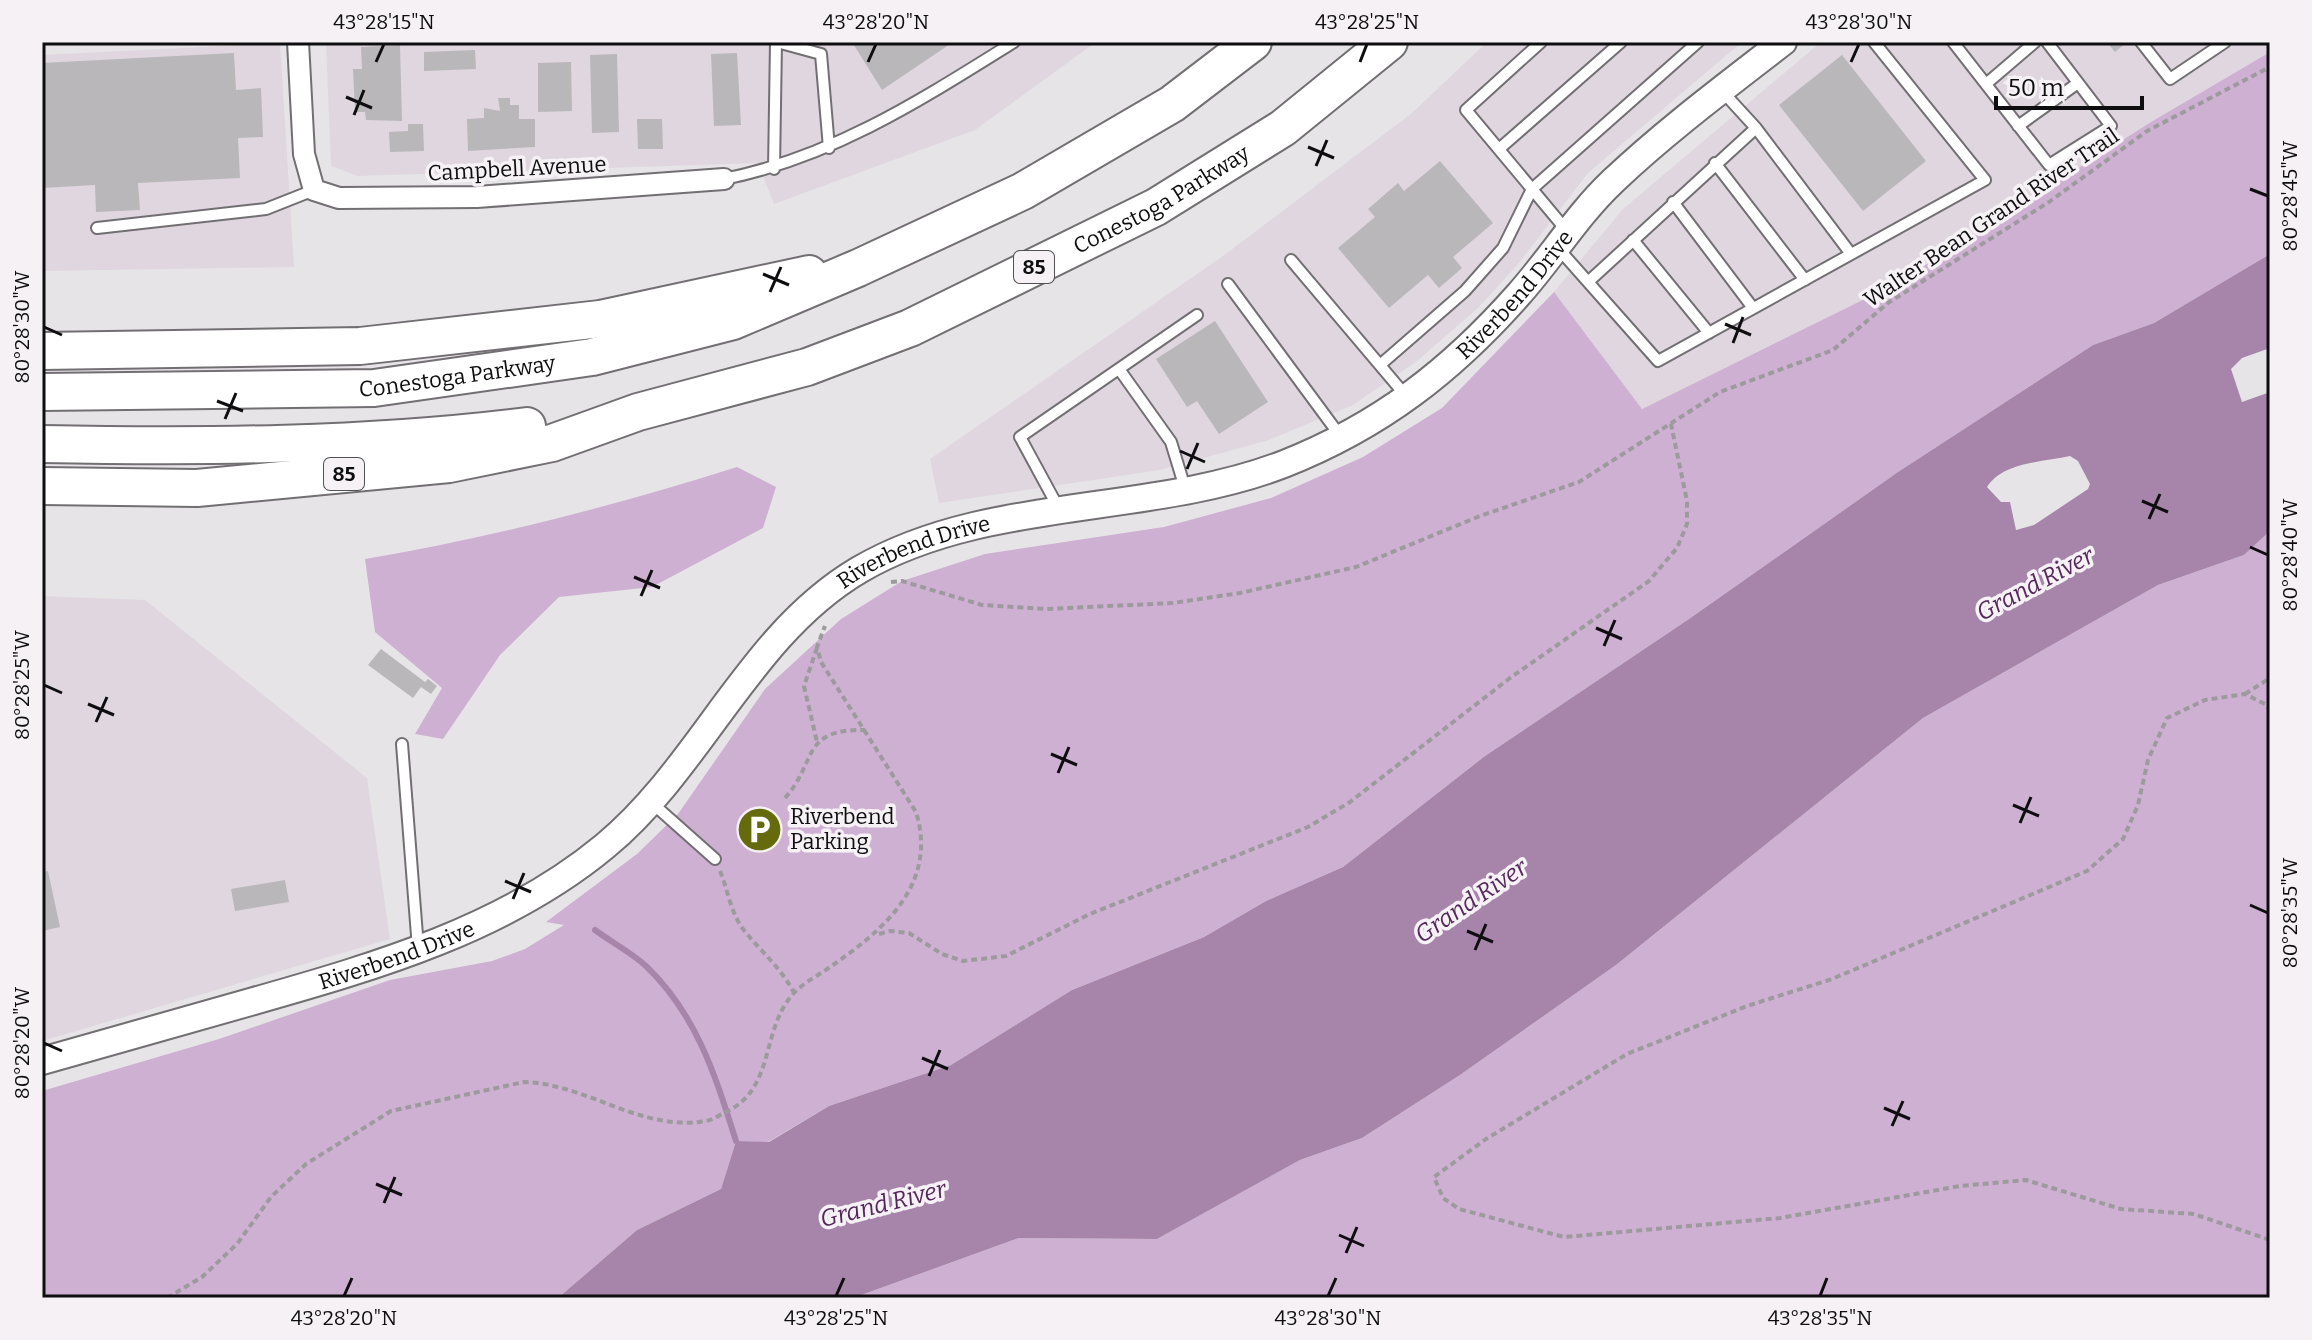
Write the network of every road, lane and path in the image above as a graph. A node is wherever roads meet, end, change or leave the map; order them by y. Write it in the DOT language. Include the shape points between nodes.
graph roads {
  1 [pos="298,42"];
  2 [pos="777,42"];
  3 [pos="1014,42"];
  4 [pos="1253,42"];
  5 [pos="1389,42"];
  6 [pos="1541,42"];
  7 [pos="1621,42"];
  8 [pos="1698,42"];
  9 [pos="1874,42"];
  10 [pos="1953,42"];
  11 [pos="2035,42"];
  12 [pos="2047,42"];
  13 [pos="2141,42"];
  14 [pos="2217,44"];
  15 [pos="1767,50"];
  16 [pos="2270,67"];
  17 [pos="2078,83"];
  18 [pos="1986,84"];
  19 [pos="1722,90"];
  20 [pos="2018,126"];
  21 [pos="1756,128"];
  22 [pos="829,148"];
  23 [pos="1499,149"];
  24 [pos="1715,163"];
  25 [pos="774,169"];
  26 [pos="724,179"];
  27 [pos="1532,189"];
  28 [pos="314,190"];
  29 [pos="1673,202"];
  30 [pos="97,228"];
  31 [pos="1562,238"];
  32 [pos="1633,240"];
  33 [pos="1851,254"];
  34 [pos="1291,260"];
  35 [pos="858,268"];
  36 [pos="1805,280"];
  37 [pos="1588,282"];
  38 [pos="1228,284"];
  39 [pos="1753,308"];
  40 [pos="1197,315"];
  41 [pos="1709,333"];
  42 [pos="42,351"];
  43 [pos="1380,365"];
  44 [pos="1119,369"];
  45 [pos="42,392"];
  46 [pos="1408,399"];
  47 [pos="638,412"];
  48 [pos="1671,423"];
  49 [pos="1341,437"];
  50 [pos="42,444"];
  51 [pos="42,486"];
  52 [pos="1185,488"];
  53 [pos="1061,512"];
  54 [pos="884,583"];
  55 [pos="828,622"];
  56 [pos="817,647"];
  57 [pos="2270,678"];
  58 [pos="2245,694"];
  59 [pos="2270,712"];
  60 [pos="865,730"];
  61 [pos="817,742"];
  62 [pos="402,744"];
  63 [pos="785,798"];
  64 [pos="652,803"];
  65 [pos="715,859"];
  66 [pos="876,935"];
  67 [pos="418,950"];
  68 [pos="794,993"];
  69 [pos="42,1061"];
  70 [pos="2270,1240"];
  71 [pos="167,1298"];
  1 -- 28 [label="street" via="304,154"];
  2 -- 22 [label="lane" via="821,54"];
  2 -- 25 [label="lane"];
  3 -- 22 [label="lane" via="895,116"];
  4 -- 35 [label="highway, Conestoga Parkway" via="1172,104 1023,191"];
  5 -- 47 [label="highway, Conestoga Parkway / 85" via="1283,128 1156,207 910,328 807,367"];
  6 -- 23 [label="lane" via="1466,110"];
  7 -- 23 [label="lane"];
  8 -- 27 [label="lane"];
  9 -- 33 [label="lane" via="1985,180"];
  10 -- 18 [label="lane"];
  11 -- 18 [label="lane"];
  12 -- 17 [label="lane"];
  13 -- 14 [label="lane" via="2170,79"];
  15 -- 19 [label="street, Riverbend Drive"];
  16 -- 48 [label="path, Walter Bean Grand River Trail" via="2147,131 2049,202 1888,303 1833,350 1720,392"];
  17 -- 20 [label="lane"];
  17 -- 20 [label="lane" via="2111,126 2049,165"];
  18 -- 20 [label="lane"];
  19 -- 21 [label="lane"];
  19 -- 31 [label="street, Riverbend Drive" via="1613,181"];
  21 -- 24 [label="lane"];
  21 -- 33 [label="lane"];
  22 -- 25 [label="lane"];
  23 -- 27 [label="lane"];
  24 -- 29 [label="lane"];
  24 -- 36 [label="lane"];
  25 -- 26 [label="lane"];
  26 -- 28 [label="street, Campbell Avenue" via="477,197 339,198"];
  27 -- 31 [label="lane"];
  27 -- 43 [label="lane" via="1503,248 1465,291"];
  28 -- 30 [label="lane" via="266,209"];
  29 -- 32 [label="lane"];
  29 -- 39 [label="lane"];
  31 -- 37 [label="lane"];
  31 -- 46 [label="street, Riverbend Drive" via="1521,292"];
  32 -- 37 [label="lane"];
  32 -- 41 [label="lane"];
  33 -- 36 [label="lane"];
  34 -- 43 [label="lane"];
  35 -- 42 [label="highway, Conestoga Parkway" via="786,277 600,319 360,346"];
  35 -- 45 [label="highway, Conestoga Parkway" via="733,321 592,357 374,388"];
  36 -- 39 [label="lane"];
  37 -- 41 [label="lane" via="1658,361"];
  38 -- 49 [label="lane"];
  39 -- 41 [label="lane"];
  40 -- 44 [label="lane"];
  43 -- 46 [label="lane"];
  44 -- 52 [label="lane" via="1171,442"];
  44 -- 53 [label="lane" via="1020,437"];
  46 -- 49 [label="street, Riverbend Drive"];
  47 -- 50 [label="highway, Conestoga Parkway / 85" via="455,435 208,447"];
  47 -- 51 [label="highway, Conestoga Parkway / 85" via="552,443 449,464 197,488"];
  48 -- 54 [label="path, Walter Bean Grand River Trail" via="1579,482 1356,567 1240,593 1173,603 1021,609 970,602 902,581"];
  48 -- 66 [label="path" via="1687,501 1687,524 1677,548 1649,581 1510,678 1350,802 1308,827 1090,914 1006,956 963,961 909,933"];
  49 -- 52 [label="street, Riverbend Drive" via="1283,464"];
  52 -- 53 [label="street, Riverbend Drive"];
  53 -- 64 [label="street, Riverbend Drive" via="946,533 908,546 840,583 774,643"];
  55 -- 56 [label="path"];
  56 -- 60 [label="path" via="828,676"];
  56 -- 61 [label="path" via="804,686"];
  57 -- 58 [label="path"];
  58 -- 59 [label="path"];
  58 -- 70 [label="path" via="2205,700 2167,718 2123,839 2087,871 1832,979 1627,1054 1434,1177 1443,1198 1459,1209 1564,1237 1780,1218 1960,1186 2026,1180 2121,1209 2194,1214"];
  60 -- 61 [label="path" via="837,729"];
  60 -- 66 [label="path" via="916,812 922,845 914,880"];
  61 -- 63 [label="path" via="799,782"];
  62 -- 67 [label="lane"];
  64 -- 65 [label="lane"];
  64 -- 67 [label="street, Riverbend Drive" via="604,847 522,904"];
  65 -- 68 [label="path" via="744,930 785,975"];
  66 -- 68 [label="path"];
  67 -- 69 [label="street, Riverbend Drive" via="359,972"];
  68 -- 71 [label="path" via="777,1020 756,1090 708,1121 650,1121 547,1082 524,1082 391,1111 306,1164 271,1197 237,1244 202,1277"];
}
